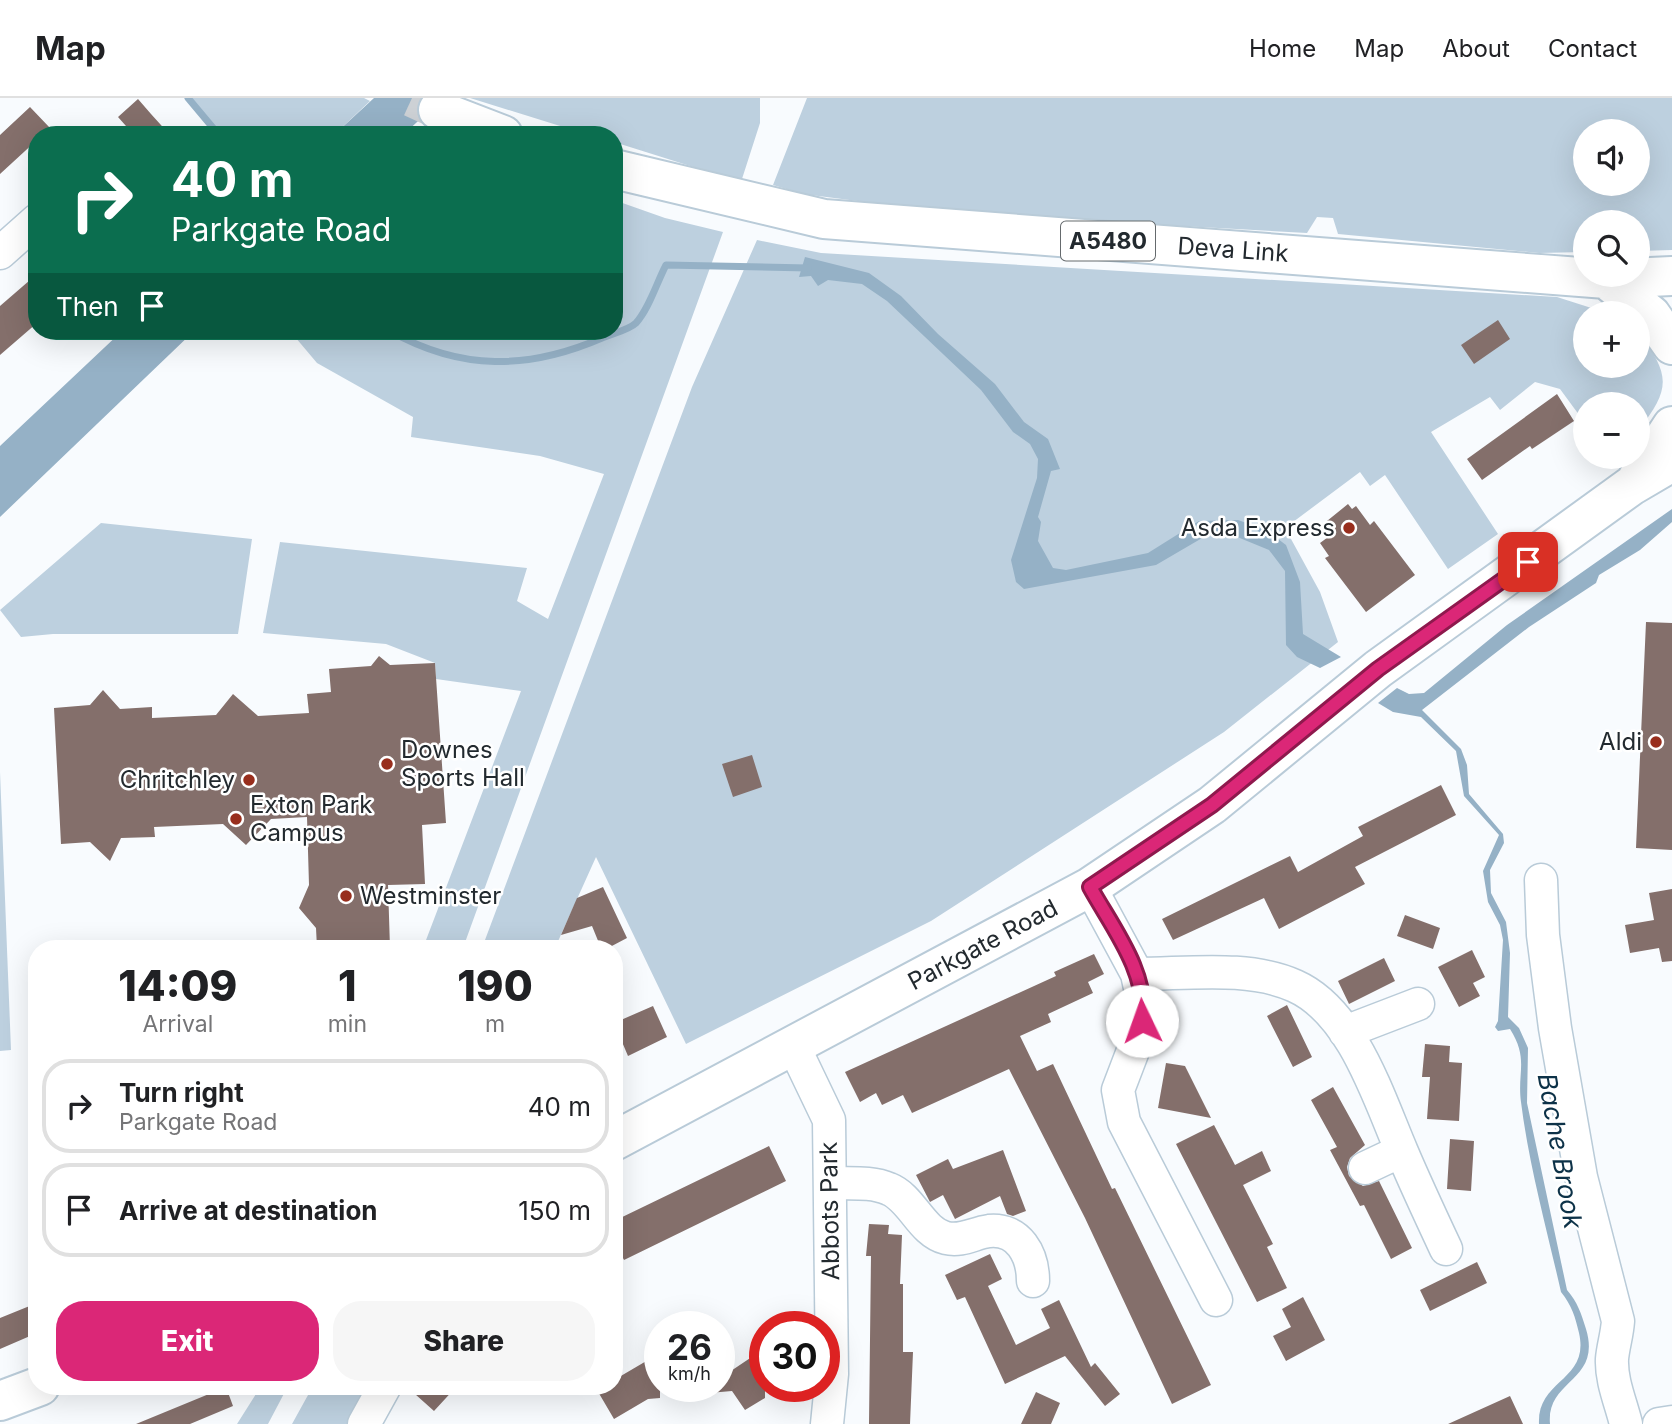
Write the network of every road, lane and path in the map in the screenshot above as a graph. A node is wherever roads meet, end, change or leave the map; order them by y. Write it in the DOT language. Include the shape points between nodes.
graph roads {
  1 [pos="438,110"];
  2 [pos="480,126"];
  3 [pos="623,171"];
  4 [pos="28,228"];
  5 [pos="0,253"];
  6 [pos="1573,276"];
  7 [pos="1672,276"];
  8 [pos="1650,277"];
  9 [pos="1616,287"];
  10 [pos="1672,345"];
  11 [pos="1672,426"];
  12 [pos="1672,462"];
  13 [pos="1632,486"];
  14 [pos="1541,880"];
  15 [pos="1090,887"];
  16 [pos="1137,974"];
  17 [pos="1417,1002"];
  18 [pos="1345,1032"];
  19 [pos="794,1047"];
  20 [pos="623,1136"];
  21 [pos="1401,1151"];
  22 [pos="1365,1168"];
  23 [pos="830,1183"];
  24 [pos="1446,1249"];
  25 [pos="1033,1281"];
  26 [pos="1216,1300"];
  27 [pos="28,1391"];
  28 [pos="380,1395"];
  29 [pos="0,1402"];
  30 [pos="1672,1422"];
  31 [pos="364,1424"];
  32 [pos="827,1424"];
  33 [pos="1626,1424"];
  34 [pos="1659,1424"];
  1 -- 2 [label="main road"];
  3 -- 6 [label="main road, Deva Link / A5480" via="824,219"];
  4 -- 5 [label="street"];
  7 -- 8 [label="main road, Deva Link / A5480"];
  9 -- 10 [label="main road" via="1651,315"];
  11 -- 13 [label="main road, Parkgate Road"];
  12 -- 13 [label="main road, Parkgate Road"];
  13 -- 15 [label="main road, Parkgate Road" via="1378,669 1212,805"];
  14 -- 33 [label="street" via="1555,1028 1581,1177 1618,1321 1613,1374"];
  15 -- 16 [label="street"];
  15 -- 19 [label="main road, Parkgate Road"];
  16 -- 18 [label="street" via="1264,976 1297,986 1326,1008"];
  16 -- 26 [label="street" via="1144,1006 1139,1035 1118,1090 1119,1106"];
  17 -- 18 [label="street"];
  18 -- 21 [label="street" via="1379,1093"];
  19 -- 20 [label="main road, Parkgate Road"];
  19 -- 23 [label="street, Abbots Park" via="829,1119"];
  21 -- 22 [label="street"];
  21 -- 24 [label="street"];
  23 -- 25 [label="street" via="892,1189 931,1230 946,1238 1005,1232 1025,1248"];
  23 -- 32 [label="street, Abbots Park" via="832,1374"];
  27 -- 29 [label="main road"];
  28 -- 31 [label="street"];
  30 -- 34 [label="street"];
}
